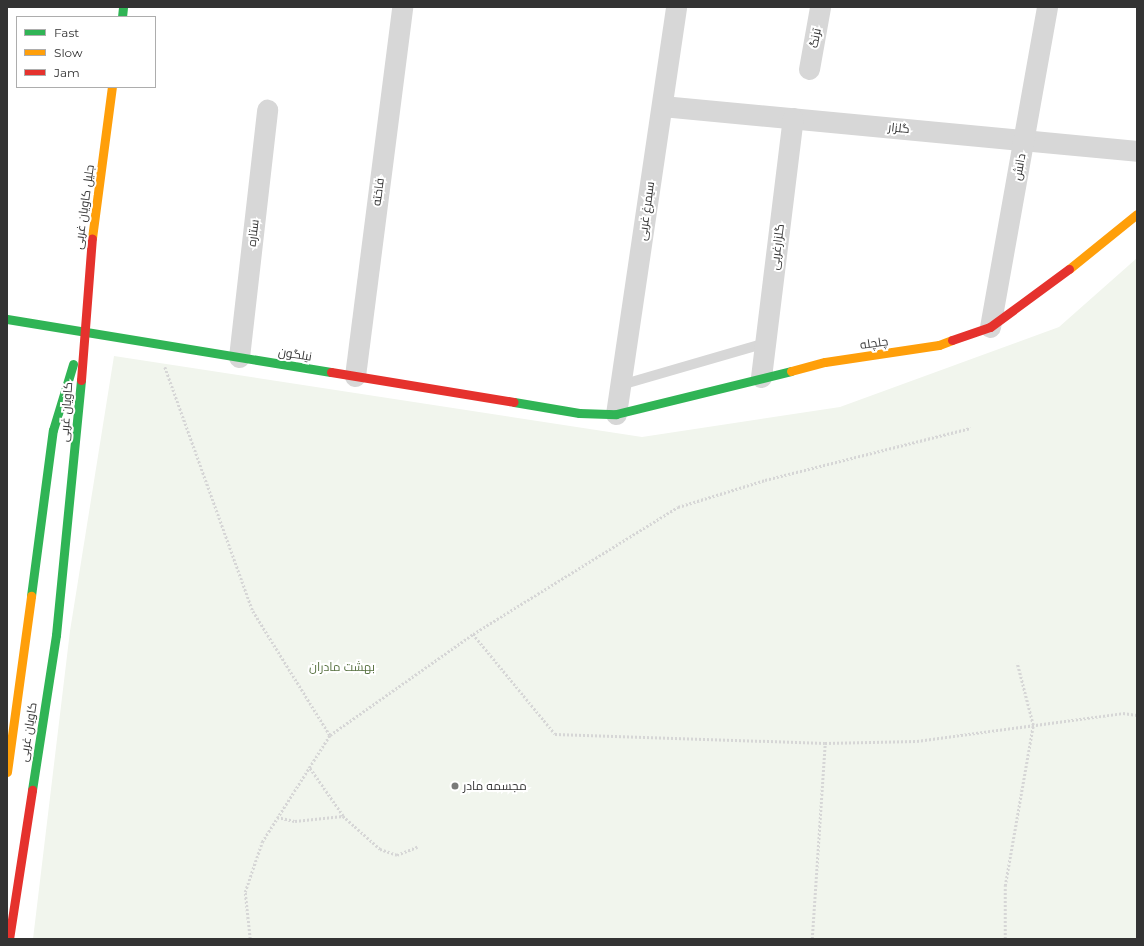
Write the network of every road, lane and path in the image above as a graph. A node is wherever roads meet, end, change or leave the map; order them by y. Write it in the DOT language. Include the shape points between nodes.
graph roads {
  1 [pos="402,7"];
  2 [pos="676,7"];
  3 [pos="820,7"];
  4 [pos="1047,7"];
  5 [pos="809,69"];
  6 [pos="112,88"];
  7 [pos="662,106"];
  8 [pos="267,110"];
  9 [pos="793,118"];
  10 [pos="1024,140"];
  11 [pos="1135,147"];
  12 [pos="1137,214"];
  13 [pos="7,319"];
  14 [pos="990,327"];
  15 [pos="83,331"];
  16 [pos="156,343"];
  17 [pos="766,343"];
  18 [pos="239,357"];
  19 [pos="355,376"];
  20 [pos="761,377"];
  21 [pos="621,385"];
  22 [pos="579,414"];
  23 [pos="616,414"];
  24 [pos="971,428"];
  25 [pos="472,634"];
  26 [pos="1017,663"];
  27 [pos="1137,715"];
  28 [pos="1033,725"];
  29 [pos="330,736"];
  30 [pos="825,742"];
  31 [pos="309,767"];
  32 [pos="7,772"];
  33 [pos="343,816"];
  34 [pos="278,817"];
  35 [pos="417,847"];
  36 [pos="9,939"];
  37 [pos="250,939"];
  38 [pos="812,939"];
  39 [pos="1005,939"];
  1 -- 19 [label="street, فاخته"];
  2 -- 7 [label="street, سیمرغ غربی"];
  3 -- 5 [label="street, ترنگ"];
  4 -- 10 [label="street, دانش"];
  6 -- 15 [label="main road, جلیل کاویان غربی" via="88,265"];
  7 -- 9 [label="street, گلزار"];
  7 -- 21 [label="street, سیمرغ غربی"];
  8 -- 18 [label="street, ستاره"];
  9 -- 10 [label="street, گلزار"];
  9 -- 17 [label="street, گلزارغربی"];
  10 -- 11 [label="street, گلزار"];
  10 -- 14 [label="street, دانش"];
  12 -- 14 [label="main road, چلچله" via="1041,292"];
  13 -- 15 [label="main road, نیلگون"];
  14 -- 20 [label="main road, چلچله" via="939,345 824,362"];
  15 -- 16 [label="main road, نیلگون"];
  15 -- 32 [label="main road, کاویان غربی" via="53,430"];
  15 -- 36 [label="main road, کاویان غربی" via="77,437 56,635"];
  16 -- 18 [label="main road, نیلگون"];
  16 -- 29 [label="path" via="253,611"];
  17 -- 20 [label="street, گلزارغربی"];
  17 -- 21 [label="lane"];
  18 -- 19 [label="main road, نیلگون"];
  19 -- 22 [label="main road, نیلگون"];
  20 -- 23 [label="main road, چلچله" via="653,407"];
  21 -- 23 [label="street, سیمرغ غربی"];
  22 -- 23 [label="main road, چلچله"];
  24 -- 25 [label="path" via="765,480 678,507"];
  25 -- 29 [label="path"];
  25 -- 30 [label="path" via="555,734"];
  26 -- 28 [label="path"];
  27 -- 28 [label="path" via="1123,713"];
  28 -- 30 [label="path" via="917,741"];
  28 -- 39 [label="path" via="1005,886"];
  29 -- 31 [label="path"];
  30 -- 38 [label="path"];
  31 -- 33 [label="path"];
  31 -- 34 [label="path"];
  33 -- 34 [label="path" via="296,821"];
  33 -- 35 [label="path" via="380,849 397,855"];
  34 -- 37 [label="path" via="262,842 245,892"];
}
